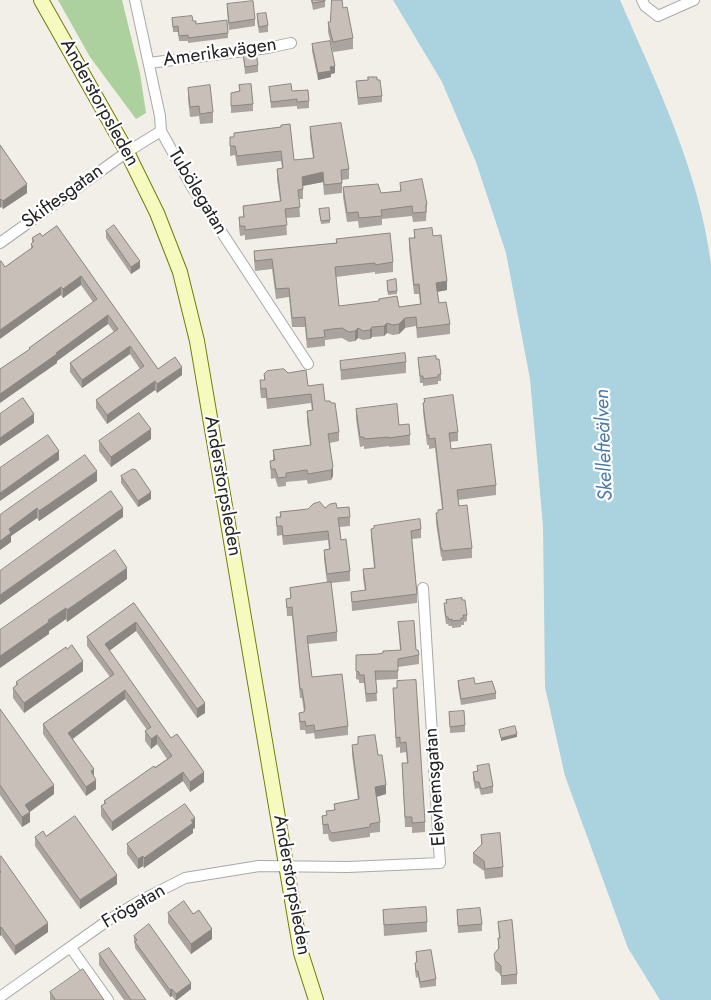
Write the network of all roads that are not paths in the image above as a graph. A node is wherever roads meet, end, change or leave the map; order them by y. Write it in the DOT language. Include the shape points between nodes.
graph roads {
  1 [pos="41,0"];
  2 [pos="135,0"];
  3 [pos="642,0"];
  4 [pos="694,0"];
  5 [pos="290,44"];
  6 [pos="149,63"];
  7 [pos="161,131"];
  8 [pos="127,152"];
  9 [pos="0,242"];
  10 [pos="308,364"];
  11 [pos="423,588"];
  12 [pos="287,865"];
  13 [pos="71,948"];
  14 [pos="0,998"];
  15 [pos="108,1000"];
  16 [pos="316,1000"];
  1 -- 8 [label="main road, Anderstorpsleden"];
  2 -- 6 [label="street, Tubölegatan"];
  3 -- 4 [label="street" via="658,16"];
  5 -- 6 [label="street, Amerikavägen"];
  6 -- 7 [label="street, Tubölegatan"];
  7 -- 8 [label="street, Skiftesgatan"];
  7 -- 10 [label="street, Tubölegatan" via="192,187"];
  8 -- 9 [label="street, Skiftesgatan"];
  8 -- 12 [label="main road, Anderstorpsleden" via="157,213 180,272 197,341"];
  11 -- 12 [label="street, Elevhemsgatan" via="440,863 348,867"];
  12 -- 13 [label="street, Frögatan" via="259,866 185,878 107,921"];
  12 -- 16 [label="main road, Anderstorpsleden" via="302,953"];
  13 -- 14 [label="street, Frögatan"];
  13 -- 15 [label="street"];
}
